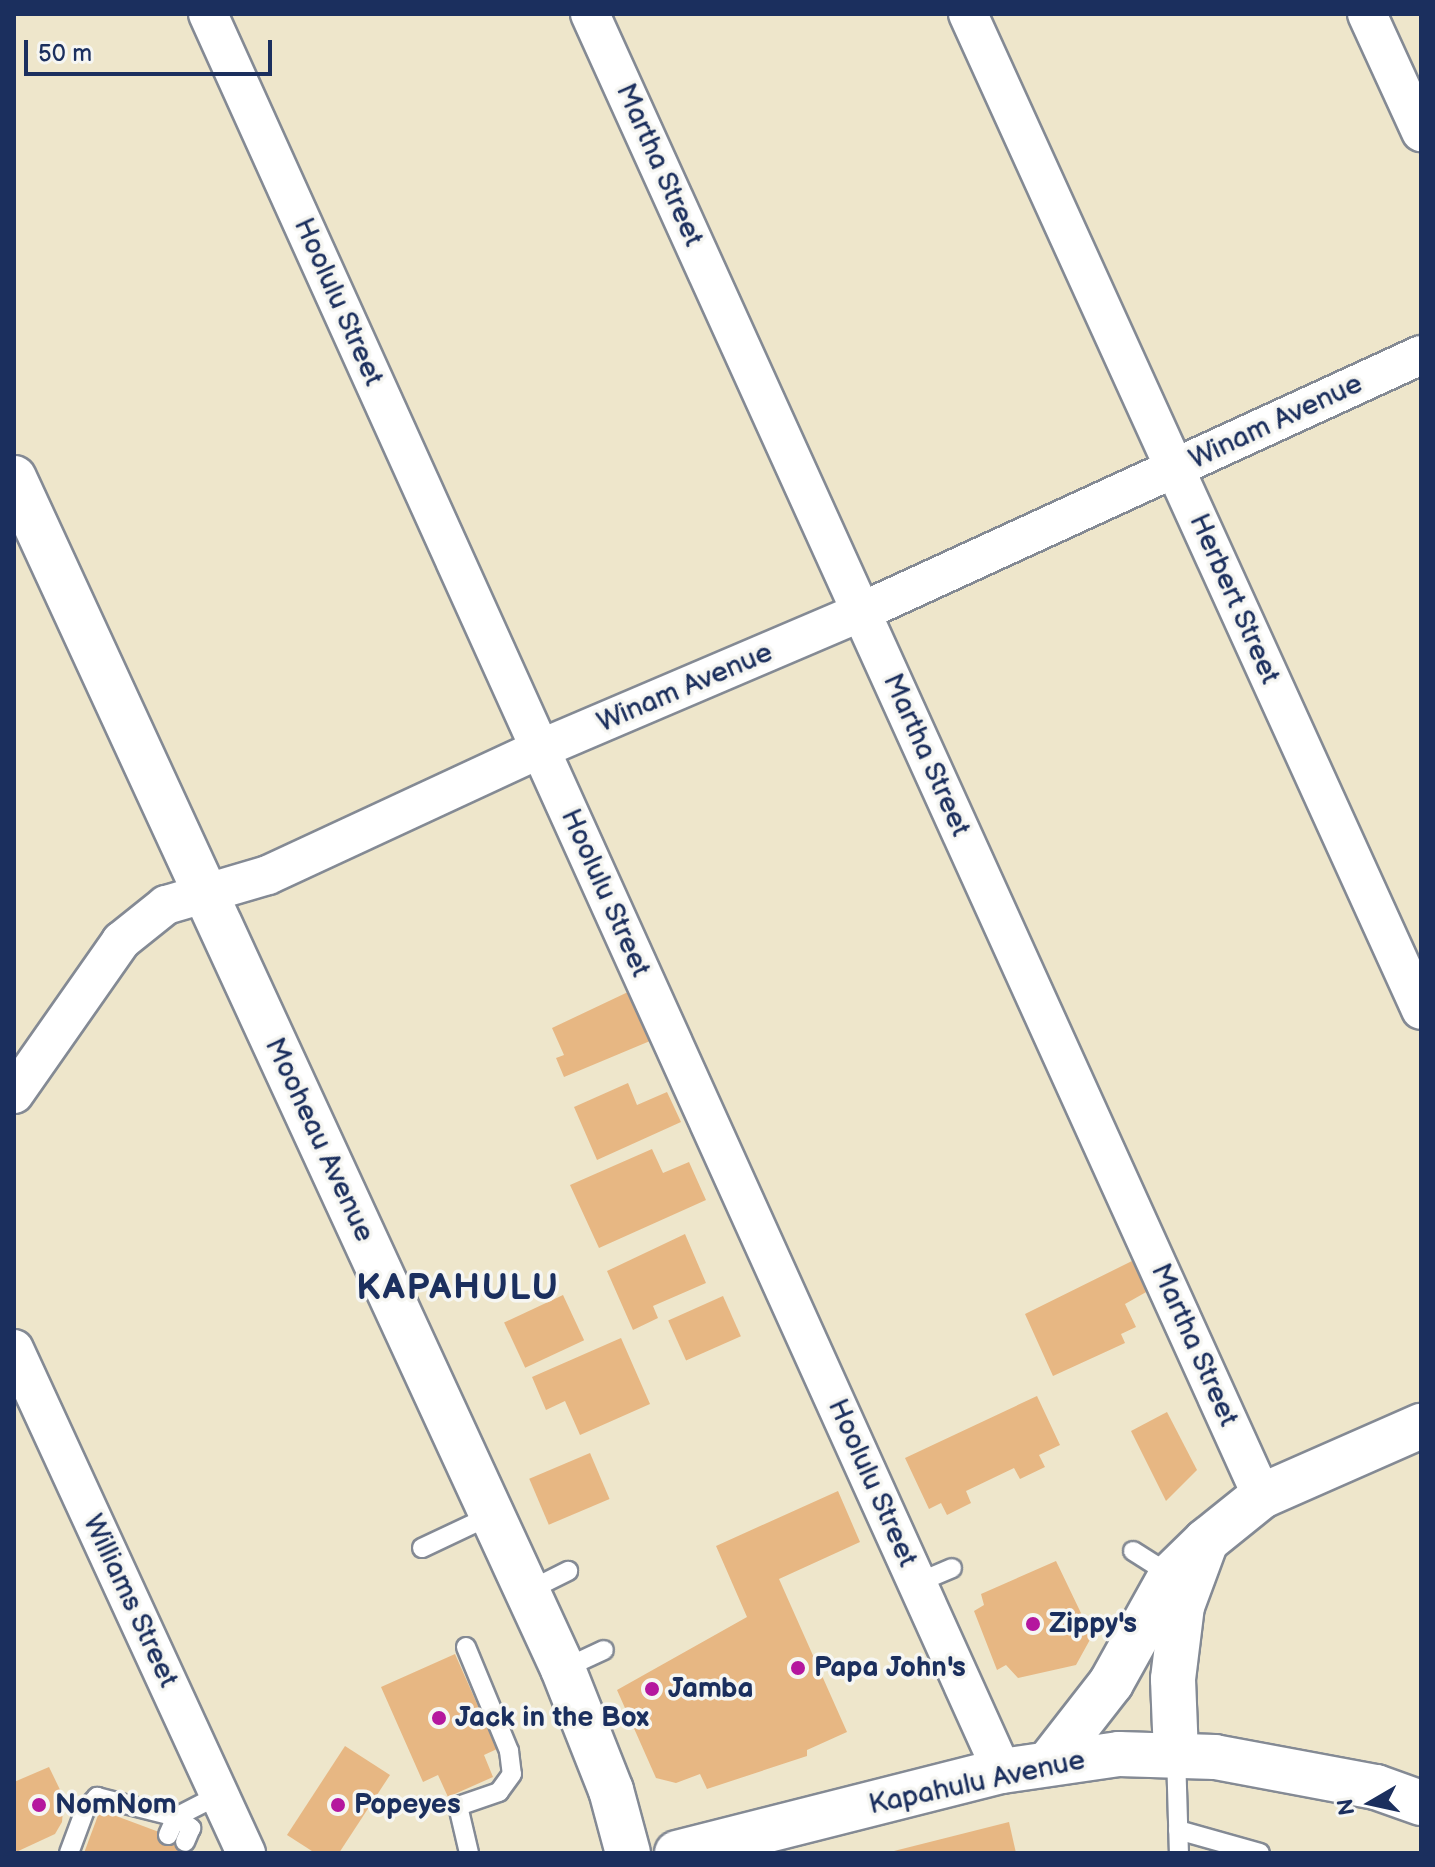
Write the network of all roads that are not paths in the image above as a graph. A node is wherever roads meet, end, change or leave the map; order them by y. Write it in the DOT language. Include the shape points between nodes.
graph roads {
  1 [pos="208,14"];
  2 [pos="590,14"];
  3 [pos="968,14"];
  4 [pos="1367,14"];
  5 [pos="1421,132"];
  6 [pos="1421,355"];
  7 [pos="1177,467"];
  8 [pos="14,478"];
  9 [pos="861,612"];
  10 [pos="540,749"];
  11 [pos="205,892"];
  12 [pos="1421,1010"];
  13 [pos="14,1094"];
  14 [pos="14,1349"];
  15 [pos="1421,1426"];
  16 [pos="1262,1496"];
  17 [pos="492,1515"];
  18 [pos="1206,1541"];
  19 [pos="422,1548"];
  20 [pos="1133,1551"];
  21 [pos="952,1568"];
  22 [pos="568,1571"];
  23 [pos="1171,1575"];
  24 [pos="917,1583"];
  25 [pos="527,1592"];
  26 [pos="466,1647"];
  27 [pos="604,1650"];
  28 [pos="563,1669"];
  29 [pos="1176,1754"];
  30 [pos="1051,1760"];
  31 [pos="1002,1771"];
  32 [pos="219,1795"];
  33 [pos="1421,1803"];
  34 [pos="176,1817"];
  35 [pos="1178,1830"];
  36 [pos="177,1839"];
  37 [pos="69,1853"];
  38 [pos="246,1853"];
  39 [pos="469,1853"];
  40 [pos="628,1853"];
  41 [pos="677,1853"];
  42 [pos="1179,1853"];
  43 [pos="1260,1853"];
  1 -- 10 [label="street, Hoolulu Street"];
  2 -- 9 [label="street, Martha Street"];
  3 -- 7 [label="street, Herbert Street" via="1154,429"];
  4 -- 5 [label="street"];
  6 -- 7 [label="street, Winam Avenue"];
  7 -- 9 [label="street, Winam Avenue"];
  7 -- 12 [label="street, Herbert Street"];
  8 -- 11 [label="street, Mooheau Avenue"];
  9 -- 10 [label="street, Winam Avenue"];
  9 -- 16 [label="street, Martha Street"];
  10 -- 11 [label="street, Winam Avenue" via="268,875"];
  10 -- 24 [label="street, Hoolulu Street"];
  11 -- 13 [label="street, Winam Avenue" via="166,905 121,941"];
  11 -- 17 [label="street, Mooheau Avenue"];
  14 -- 32 [label="street, Williams Street"];
  15 -- 16 [label="street"];
  16 -- 18 [label="street"];
  17 -- 19 [label="lane"];
  17 -- 25 [label="street, Mooheau Avenue"];
  18 -- 23 [label="street"];
  18 -- 29 [label="street" via="1182,1606 1173,1679"];
  20 -- 23 [label="lane"];
  21 -- 24 [label="lane"];
  22 -- 25 [label="lane"];
  23 -- 30 [label="street" via="1111,1683"];
  24 -- 31 [label="street, Hoolulu Street"];
  25 -- 28 [label="street, Mooheau Avenue"];
  26 -- 39 [label="lane" via="509,1751 512,1774 499,1792 458,1806"];
  27 -- 28 [label="lane"];
  28 -- 40 [label="street, Mooheau Avenue" via="611,1790"];
  29 -- 30 [label="street, Kapahulu Avenue"];
  29 -- 33 [label="street, Kapahulu Avenue" via="1376,1787"];
  29 -- 35 [label="lane"];
  30 -- 31 [label="street, Kapahulu Avenue"];
  31 -- 41 [label="street, Kapahulu Avenue"];
  32 -- 34 [label="lane"];
  32 -- 38 [label="street, Williams Street"];
  34 -- 36 [label="lane" via="191,1828"];
  34 -- 37 [label="lane" via="128,1813 97,1797 85,1810"];
  35 -- 42 [label="lane"];
  35 -- 43 [label="lane"];
}
